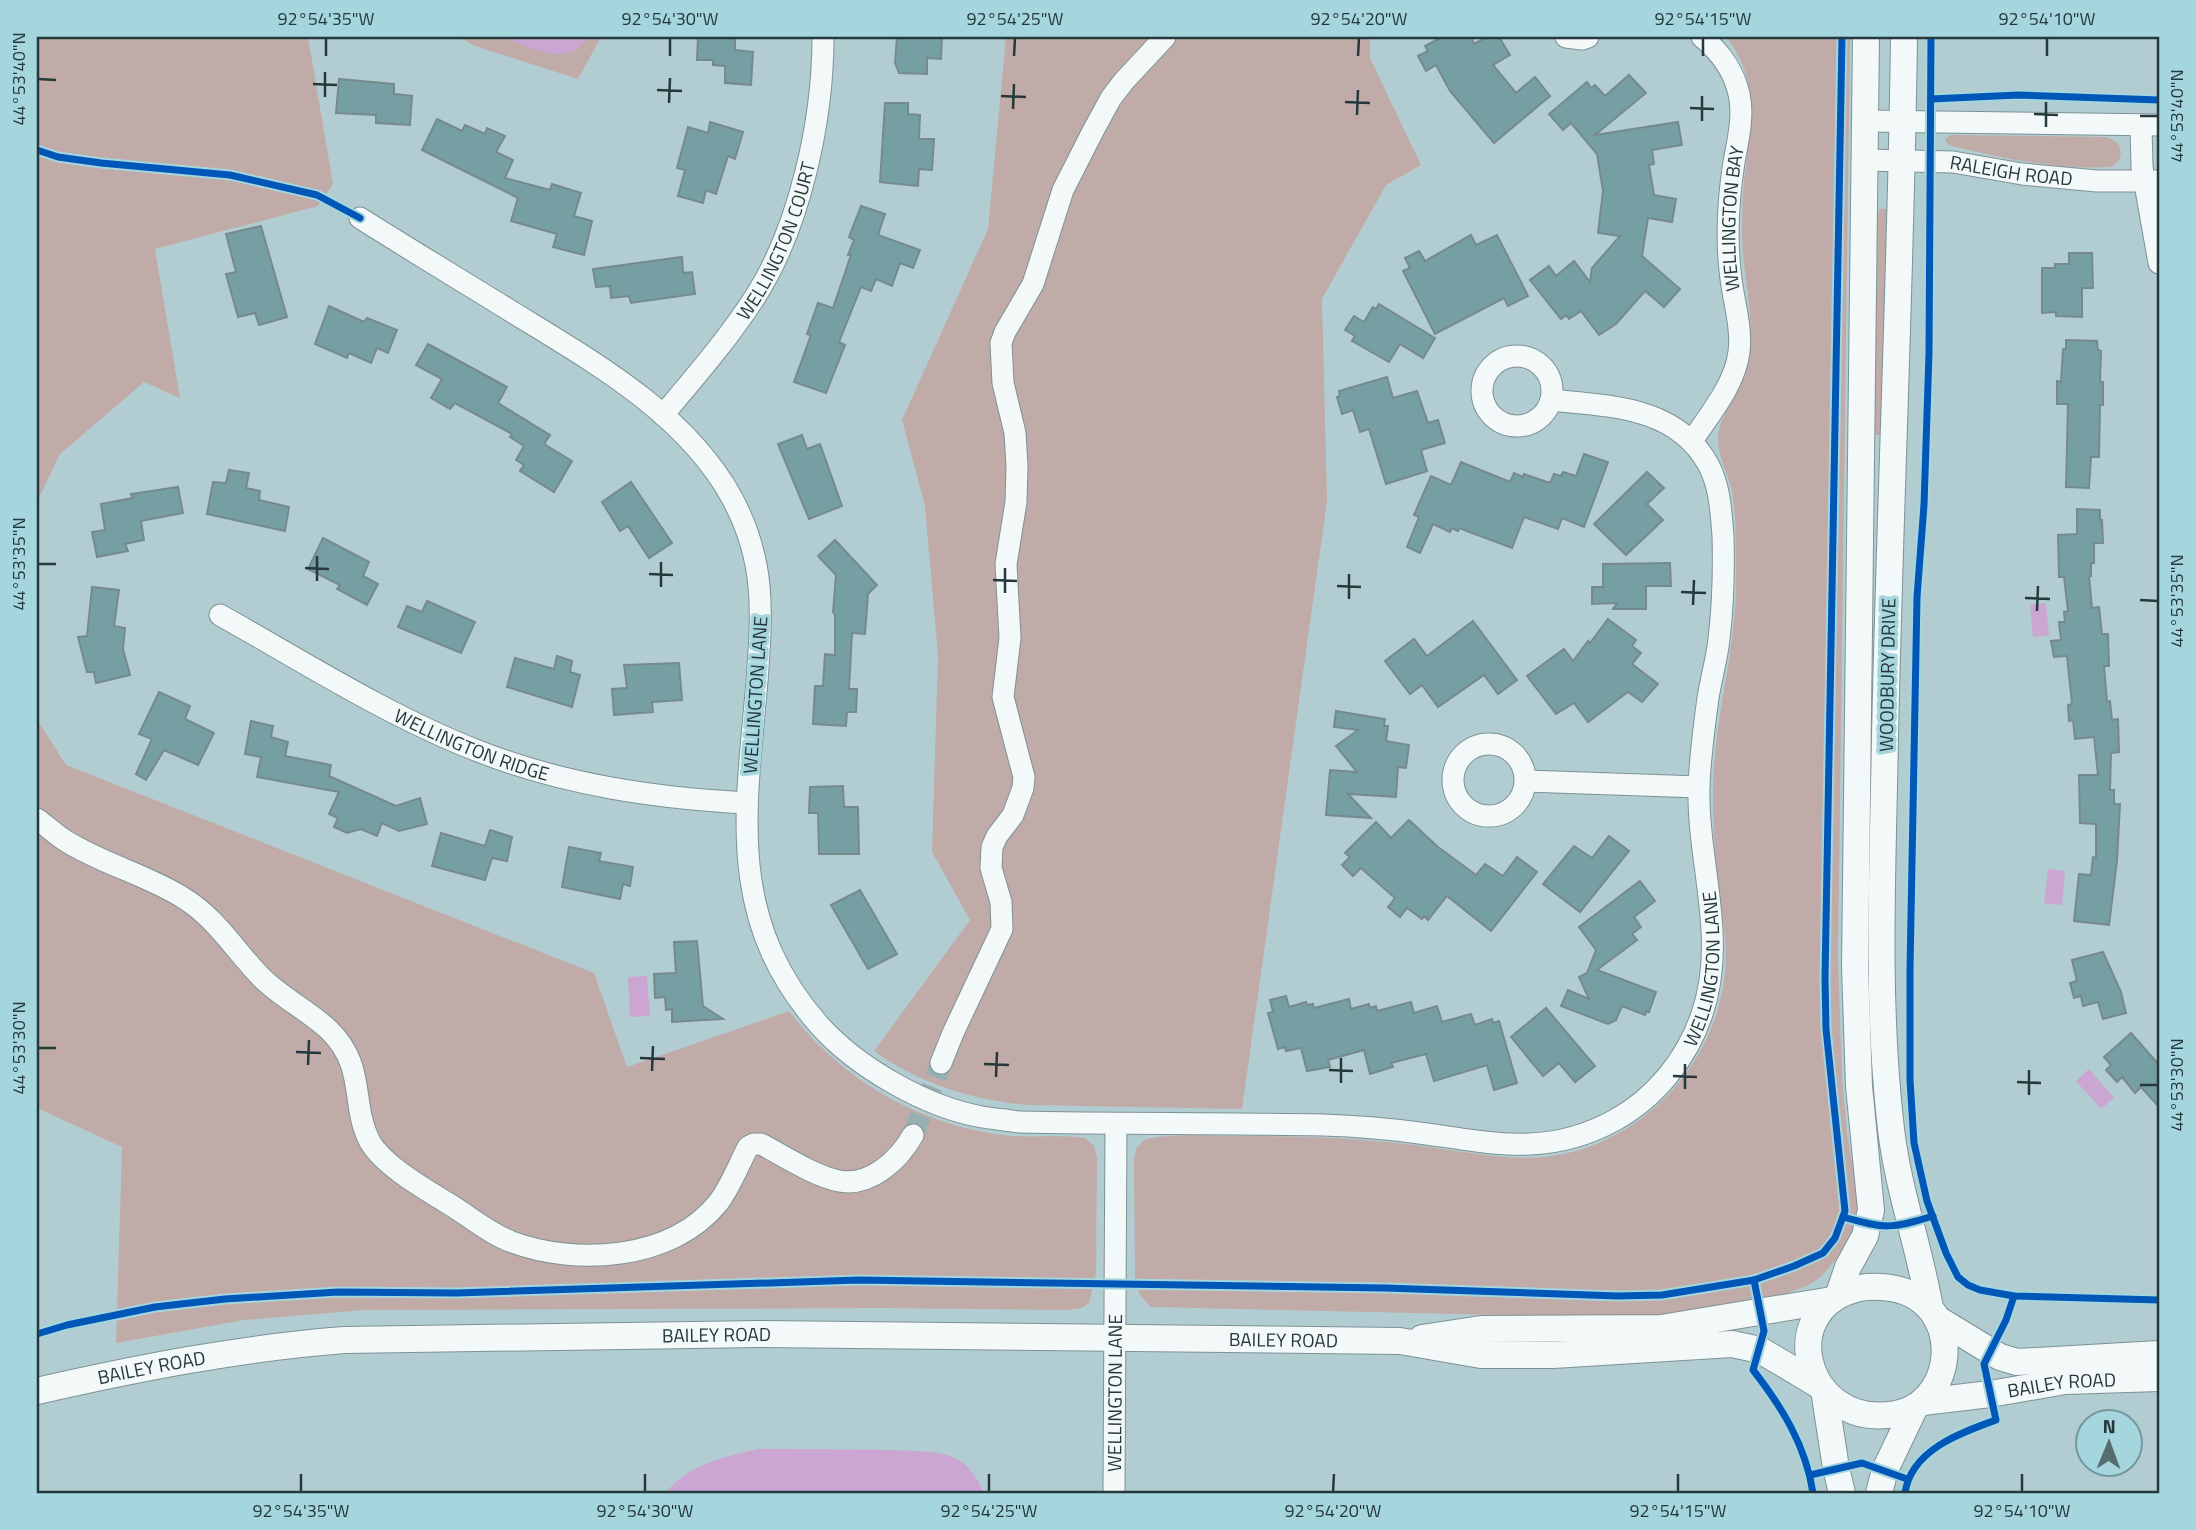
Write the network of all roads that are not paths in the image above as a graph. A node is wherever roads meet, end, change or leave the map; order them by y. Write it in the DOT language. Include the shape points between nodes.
graph roads {
  1 [pos="823,37"];
  2 [pos="1164,37"];
  3 [pos="1566,37"];
  4 [pos="1588,37"];
  5 [pos="1702,37"];
  6 [pos="1866,37"];
  7 [pos="1904,37"];
  8 [pos="1866,121"];
  9 [pos="1902,122"];
  10 [pos="2150,125"];
  11 [pos="1865,159"];
  12 [pos="1902,160"];
  13 [pos="2152,181"];
  14 [pos="360,218"];
  15 [pos="2159,262"];
  16 [pos="1551,400"];
  17 [pos="663,415"];
  18 [pos="1692,441"];
  19 [pos="220,615"];
  20 [pos="1526,781"];
  21 [pos="1699,787"];
  22 [pos="747,803"];
  23 [pos="37,819"];
  24 [pos="942,1063"];
  25 [pos="1116,1124"];
  26 [pos="913,1135"];
  27 [pos="1835,1297"];
  28 [pos="1933,1313"];
  29 [pos="1115,1337"];
  30 [pos="1400,1341"];
  31 [pos="2159,1354"];
  32 [pos="2159,1378"];
  33 [pos="1821,1387"];
  34 [pos="37,1391"];
  35 [pos="1919,1404"];
  36 [pos="1114,1493"];
  37 [pos="1842,1493"];
  38 [pos="1879,1493"];
  1 -- 17 [label="street, WELLINGTON COURT" via="813,143 775,258 756,296"];
  2 -- 24 [label="street" via="1111,97 1063,190 1033,284 1001,343 1017,466 1006,564 1010,638 1003,698 1024,777 1013,815 992,846 991,868 1001,902 1002,929"];
  3 -- 4 [label="street"];
  5 -- 18 [label="street, WELLINGTON BAY" via="1717,50 1739,92 1740,132 1728,242 1739,353 1734,373"];
  6 -- 8 [label="main road, WOODBURY DRIVE"];
  7 -- 9 [label="main road, WOODBURY DRIVE"];
  8 -- 9 [label="street, RALEIGH ROAD"];
  8 -- 11 [label="main road, WOODBURY DRIVE"];
  9 -- 10 [label="street, RALEIGH ROAD"];
  9 -- 12 [label="main road, WOODBURY DRIVE"];
  10 -- 13 [label="street" via="2141,162"];
  11 -- 12 [label="street, RALEIGH ROAD"];
  11 -- 27 [label="main road, WOODBURY DRIVE" via="1855,955 1859,1086 1871,1202 1865,1236"];
  12 -- 13 [label="street, RALEIGH ROAD" via="1962,163 2058,178"];
  12 -- 28 [label="main road, WOODBURY DRIVE" via="1886,681 1883,1026 1895,1156"];
  13 -- 15 [label="street"];
  14 -- 17 [label="street, WELLINGTON LANE" via="552,336"];
  16 -- 18 [label="street, WELLINGTON LANE" via="1641,412 1678,429"];
  17 -- 22 [label="street, WELLINGTON LANE" via="719,476 740,514 755,558 762,614"];
  18 -- 21 [label="street, WELLINGTON LANE" via="1715,479 1724,562 1719,642"];
  19 -- 22 [label="street, WELLINGTON RIDGE" via="401,715 502,760 617,789"];
  20 -- 21 [label="street"];
  21 -- 25 [label="street, WELLINGTON LANE" via="1714,951 1702,1016 1665,1079 1641,1104 1612,1122 1573,1137 1523,1146 1336,1126"];
  22 -- 25 [label="street, WELLINGTON LANE" via="749,873 766,937 792,990 835,1042 895,1083 979,1117"];
  23 -- 26 [label="street" via="67,842 155,881 208,916 263,979 329,1030 343,1047 370,1142 380,1155 421,1187 510,1242 577,1255 634,1252 686,1229 707,1214 754,1144 843,1182 887,1168"];
  25 -- 29 [label="street, WELLINGTON LANE"];
  27 -- 28 [label="main road" via="1866,1287 1886,1287 1908,1293"];
  27 -- 30 [label="main road, BAILEY ROAD" via="1661,1328 1481,1329"];
  27 -- 33 [label="main road" via="1819,1313 1809,1344 1811,1370"];
  28 -- 31 [label="main road, BAILEY ROAD" via="1996,1355 2017,1362"];
  28 -- 35 [label="main road" via="1943,1340 1942,1373"];
  29 -- 30 [label="main road, BAILEY ROAD"];
  29 -- 34 [label="main road, BAILEY ROAD" via="746,1334 344,1340 203,1357"];
  29 -- 36 [label="street, WELLINGTON LANE"];
  30 -- 33 [label="main road, BAILEY ROAD" via="1493,1355 1743,1345 1767,1353"];
  32 -- 35 [label="main road, BAILEY ROAD" via="2065,1381"];
  33 -- 35 [label="main road" via="1849,1409 1869,1415 1898,1413"];
  33 -- 37 [label="main road"];
  35 -- 38 [label="main road" via="1885,1470"];
}
